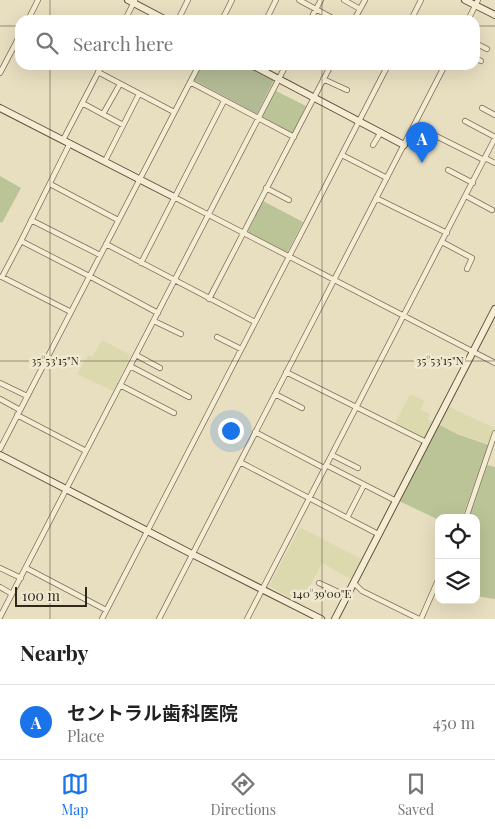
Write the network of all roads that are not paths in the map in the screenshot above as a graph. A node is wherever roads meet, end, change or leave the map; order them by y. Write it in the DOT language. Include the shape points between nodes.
graph roads {
  1 [pos="38,0"];
  2 [pos="188,0"];
  3 [pos="232,0"];
  4 [pos="276,0"];
  5 [pos="299,0"];
  6 [pos="321,0"];
  7 [pos="344,0"];
  8 [pos="365,0"];
  9 [pos="421,0"];
  10 [pos="465,0"];
  11 [pos="132,1"];
  12 [pos="477,3"];
  13 [pos="316,9"];
  14 [pos="360,9"];
  15 [pos="30,15"];
  16 [pos="127,15"];
  17 [pos="157,15"];
  18 [pos="180,15"];
  19 [pos="224,15"];
  20 [pos="268,15"];
  21 [pos="313,15"];
  22 [pos="327,15"];
  23 [pos="357,15"];
  24 [pos="414,15"];
  25 [pos="471,15"];
  26 [pos="495,15"];
  27 [pos="15,44"];
  28 [pos="480,46"];
  29 [pos="487,49"];
  30 [pos="196,70"];
  31 [pos="261,70"];
  32 [pos="283,70"];
  33 [pos="328,70"];
  34 [pos="385,70"];
  35 [pos="442,70"];
  36 [pos="98,72"];
  37 [pos="0,73"];
  38 [pos="278,79"];
  39 [pos="323,79"];
  40 [pos="190,82"];
  41 [pos="120,84"];
  42 [pos="348,90"];
  43 [pos="139,94"];
  44 [pos="314,97"];
  45 [pos="224,101"];
  46 [pos="82,103"];
  47 [pos="0,108"];
  48 [pos="482,108"];
  49 [pos="174,112"];
  50 [pos="103,114"];
  51 [pos="495,115"];
  52 [pos="258,119"];
  53 [pos="359,121"];
  54 [pos="465,121"];
  55 [pos="414,124"];
  56 [pos="123,125"];
  57 [pos="380,132"];
  58 [pos="294,137"];
  59 [pos="495,138"];
  60 [pos="63,140"];
  61 [pos="70,143"];
  62 [pos="404,145"];
  63 [pos="373,146"];
  64 [pos="342,155"];
  65 [pos="485,159"];
  66 [pos="105,161"];
  67 [pos="495,163"];
  68 [pos="448,170"];
  69 [pos="387,178"];
  70 [pos="139,179"];
  71 [pos="472,182"];
  72 [pos="50,184"];
  73 [pos="266,188"];
  74 [pos="466,196"];
  75 [pos="174,197"];
  76 [pos="376,198"];
  77 [pos="289,200"];
  78 [pos="492,210"];
  79 [pos="208,215"];
  80 [pos="31,220"];
  81 [pos="118,220"];
  82 [pos="243,233"];
  83 [pos="447,233"];
  84 [pos="21,241"];
  85 [pos="442,242"];
  86 [pos="106,244"];
  87 [pos="100,255"];
  88 [pos="289,257"];
  89 [pos="140,263"];
  90 [pos="467,269"];
  91 [pos="89,276"];
  92 [pos="1,277"];
  93 [pos="175,280"];
  94 [pos="334,280"];
  95 [pos="209,299"];
  96 [pos="495,309"];
  97 [pos="70,312"];
  98 [pos="158,313"];
  99 [pos="403,317"];
  100 [pos="154,321"];
  101 [pos="255,322"];
  102 [pos="181,334"];
  103 [pos="217,337"];
  104 [pos="241,349"];
  105 [pos="473,351"];
  106 [pos="136,355"];
  107 [pos="495,363"];
  108 [pos="130,366"];
  109 [pos="160,368"];
  110 [pos="286,372"];
  111 [pos="0,383"];
  112 [pos="120,385"];
  113 [pos="275,394"];
  114 [pos="26,396"];
  115 [pos="189,397"];
  116 [pos="0,399"];
  117 [pos="357,407"];
  118 [pos="302,408"];
  119 [pos="20,410"];
  120 [pos="174,413"];
  121 [pos="17,415"];
  122 [pos="255,432"];
  123 [pos="495,433"];
  124 [pos="426,442"];
  125 [pos="0,449"];
  126 [pos="86,451"];
  127 [pos="332,454"];
  128 [pos="0,455"];
  129 [pos="240,462"];
  130 [pos="325,467"];
  131 [pos="358,468"];
  132 [pos="364,486"];
  133 [pos="67,489"];
  134 [pos="309,498"];
  135 [pos="396,501"];
  136 [pos="467,514"];
  137 [pos="347,518"];
  138 [pos="147,530"];
  139 [pos="378,534"];
  140 [pos="192,554"];
  141 [pos="0,568"];
  142 [pos="26,568"];
  143 [pos="21,578"];
  144 [pos="319,583"];
  145 [pos="354,583"];
  146 [pos="0,587"];
  147 [pos="435,587"];
  148 [pos="262,589"];
  149 [pos="12,594"];
  150 [pos="347,596"];
  151 [pos="1,610"];
  152 [pos="106,610"];
  153 [pos="0,617"];
  154 [pos="159,617"];
  155 [pos="102,619"];
  156 [pos="167,619"];
  157 [pos="247,619"];
  158 [pos="321,619"];
  159 [pos="335,619"];
  160 [pos="420,619"];
  1 -- 15 [label="street"];
  2 -- 18 [label="street"];
  3 -- 19 [label="street"];
  4 -- 20 [label="street"];
  5 -- 13 [label="street"];
  6 -- 13 [label="street"];
  7 -- 14 [label="street"];
  8 -- 14 [label="street"];
  9 -- 24 [label="street"];
  10 -- 12 [label="street"];
  11 -- 16 [label="street"];
  11 -- 17 [label="street"];
  12 -- 25 [label="street"];
  12 -- 26 [label="street"];
  13 -- 21 [label="street"];
  13 -- 22 [label="street"];
  14 -- 23 [label="street"];
  27 -- 37 [label="street"];
  28 -- 29 [label="street"];
  30 -- 40 [label="street"];
  31 -- 38 [label="street"];
  32 -- 38 [label="street"];
  33 -- 39 [label="street"];
  34 -- 53 [label="street"];
  35 -- 55 [label="street"];
  36 -- 41 [label="street"];
  36 -- 46 [label="street"];
  38 -- 44 [label="street"];
  38 -- 52 [label="street"];
  39 -- 42 [label="street"];
  39 -- 44 [label="street"];
  40 -- 45 [label="street"];
  40 -- 49 [label="street"];
  41 -- 43 [label="street"];
  41 -- 50 [label="street"];
  43 -- 49 [label="street"];
  43 -- 56 [label="street"];
  44 -- 53 [label="street"];
  44 -- 58 [label="street"];
  45 -- 52 [label="street"];
  45 -- 75 [label="street"];
  46 -- 50 [label="street"];
  46 -- 60 [label="street"];
  47 -- 60 [label="street"];
  48 -- 51 [label="street"];
  49 -- 70 [label="street"];
  50 -- 56 [label="street"];
  52 -- 58 [label="street"];
  52 -- 79 [label="street"];
  53 -- 57 [label="street"];
  53 -- 64 [label="street"];
  54 -- 59 [label="street"];
  55 -- 62 [label="street"];
  55 -- 65 [label="street"];
  56 -- 66 [label="street"];
  57 -- 62 [label="street"];
  57 -- 63 [label="street"];
  58 -- 73 [label="street"];
  59 -- 65 [label="street"];
  60 -- 61 [label="street"];
  61 -- 66 [label="street"];
  61 -- 72 [label="street"];
  62 -- 69 [label="street"];
  64 -- 69 [label="street"];
  64 -- 88 [label="street"];
  65 -- 67 [label="street"];
  65 -- 71 [label="street"];
  66 -- 70 [label="street"];
  68 -- 71 [label="street"];
  69 -- 76 [label="street"];
  70 -- 75 [label="street"];
  70 -- 81 [label="street"];
  71 -- 74 [label="street"];
  72 -- 80 [label="street"];
  72 -- 81 [label="street"];
  73 -- 77 [label="street"];
  73 -- 82 [label="street"];
  74 -- 78 [label="street"];
  74 -- 83 [label="street"];
  75 -- 79 [label="street"];
  75 -- 89 [label="street"];
  76 -- 83 [label="street"];
  76 -- 94 [label="street"];
  79 -- 82 [label="street"];
  79 -- 93 [label="street"];
  80 -- 84 [label="street"];
  80 -- 87 [label="street"];
  81 -- 86 [label="street"];
  82 -- 88 [label="street"];
  82 -- 95 [label="street"];
  83 -- 85 [label="street"];
  84 -- 91 [label="street"];
  84 -- 92 [label="street"];
  85 -- 90 [label="street" via="472,258"];
  85 -- 99 [label="street"];
  86 -- 87 [label="street"];
  86 -- 89 [label="street"];
  87 -- 91 [label="street"];
  88 -- 94 [label="street"];
  88 -- 101 [label="street"];
  89 -- 93 [label="street"];
  91 -- 97 [label="street"];
  91 -- 98 [label="street"];
  92 -- 97 [label="street"];
  93 -- 95 [label="street"];
  93 -- 98 [label="street"];
  94 -- 99 [label="street"];
  94 -- 110 [label="street"];
  95 -- 101 [label="street"];
  96 -- 105 [label="street"];
  97 -- 114 [label="street"];
  98 -- 100 [label="street"];
  99 -- 105 [label="street"];
  99 -- 117 [label="street"];
  100 -- 102 [label="street"];
  100 -- 106 [label="street"];
  101 -- 104 [label="street"];
  103 -- 104 [label="street"];
  104 -- 138 [label="street"];
  105 -- 107 [label="street"];
  105 -- 124 [label="street"];
  106 -- 108 [label="street"];
  106 -- 109 [label="street"];
  108 -- 112 [label="street"];
  108 -- 115 [label="street"];
  110 -- 113 [label="street"];
  110 -- 117 [label="street"];
  111 -- 114 [label="street"];
  112 -- 120 [label="street"];
  112 -- 126 [label="street"];
  113 -- 118 [label="street"];
  113 -- 122 [label="street"];
  114 -- 119 [label="street"];
  116 -- 119 [label="street"];
  117 -- 124 [label="street"];
  117 -- 127 [label="street"];
  119 -- 121 [label="street"];
  121 -- 125 [label="street"];
  121 -- 126 [label="street"];
  122 -- 129 [label="street"];
  122 -- 130 [label="street"];
  123 -- 136 [label="street"];
  124 -- 135 [label="street"];
  126 -- 133 [label="street"];
  127 -- 130 [label="street"];
  127 -- 131 [label="street"];
  128 -- 133 [label="street"];
  129 -- 134 [label="street"];
  129 -- 140 [label="street"];
  130 -- 132 [label="street"];
  130 -- 134 [label="street"];
  132 -- 135 [label="street"];
  132 -- 137 [label="street"];
  133 -- 138 [label="street"];
  133 -- 142 [label="street"];
  134 -- 137 [label="street"];
  134 -- 148 [label="street"];
  135 -- 139 [label="street"];
  137 -- 139 [label="street"];
  138 -- 140 [label="street"];
  138 -- 152 [label="street"];
  139 -- 145 [label="street"];
  140 -- 148 [label="street"];
  140 -- 154 [label="street"];
  141 -- 143 [label="street"];
  142 -- 143 [label="street"];
  142 -- 152 [label="street"];
  143 -- 149 [label="street"];
  144 -- 150 [label="street"];
  145 -- 150 [label="street"];
  145 -- 160 [label="street" via="362,591"];
  146 -- 149 [label="street"];
  147 -- 160 [label="street"];
  148 -- 157 [label="street"];
  148 -- 158 [label="street"];
  149 -- 151 [label="street"];
  150 -- 159 [label="street"];
  151 -- 153 [label="street"];
  152 -- 155 [label="street"];
  154 -- 156 [label="street"];
}
